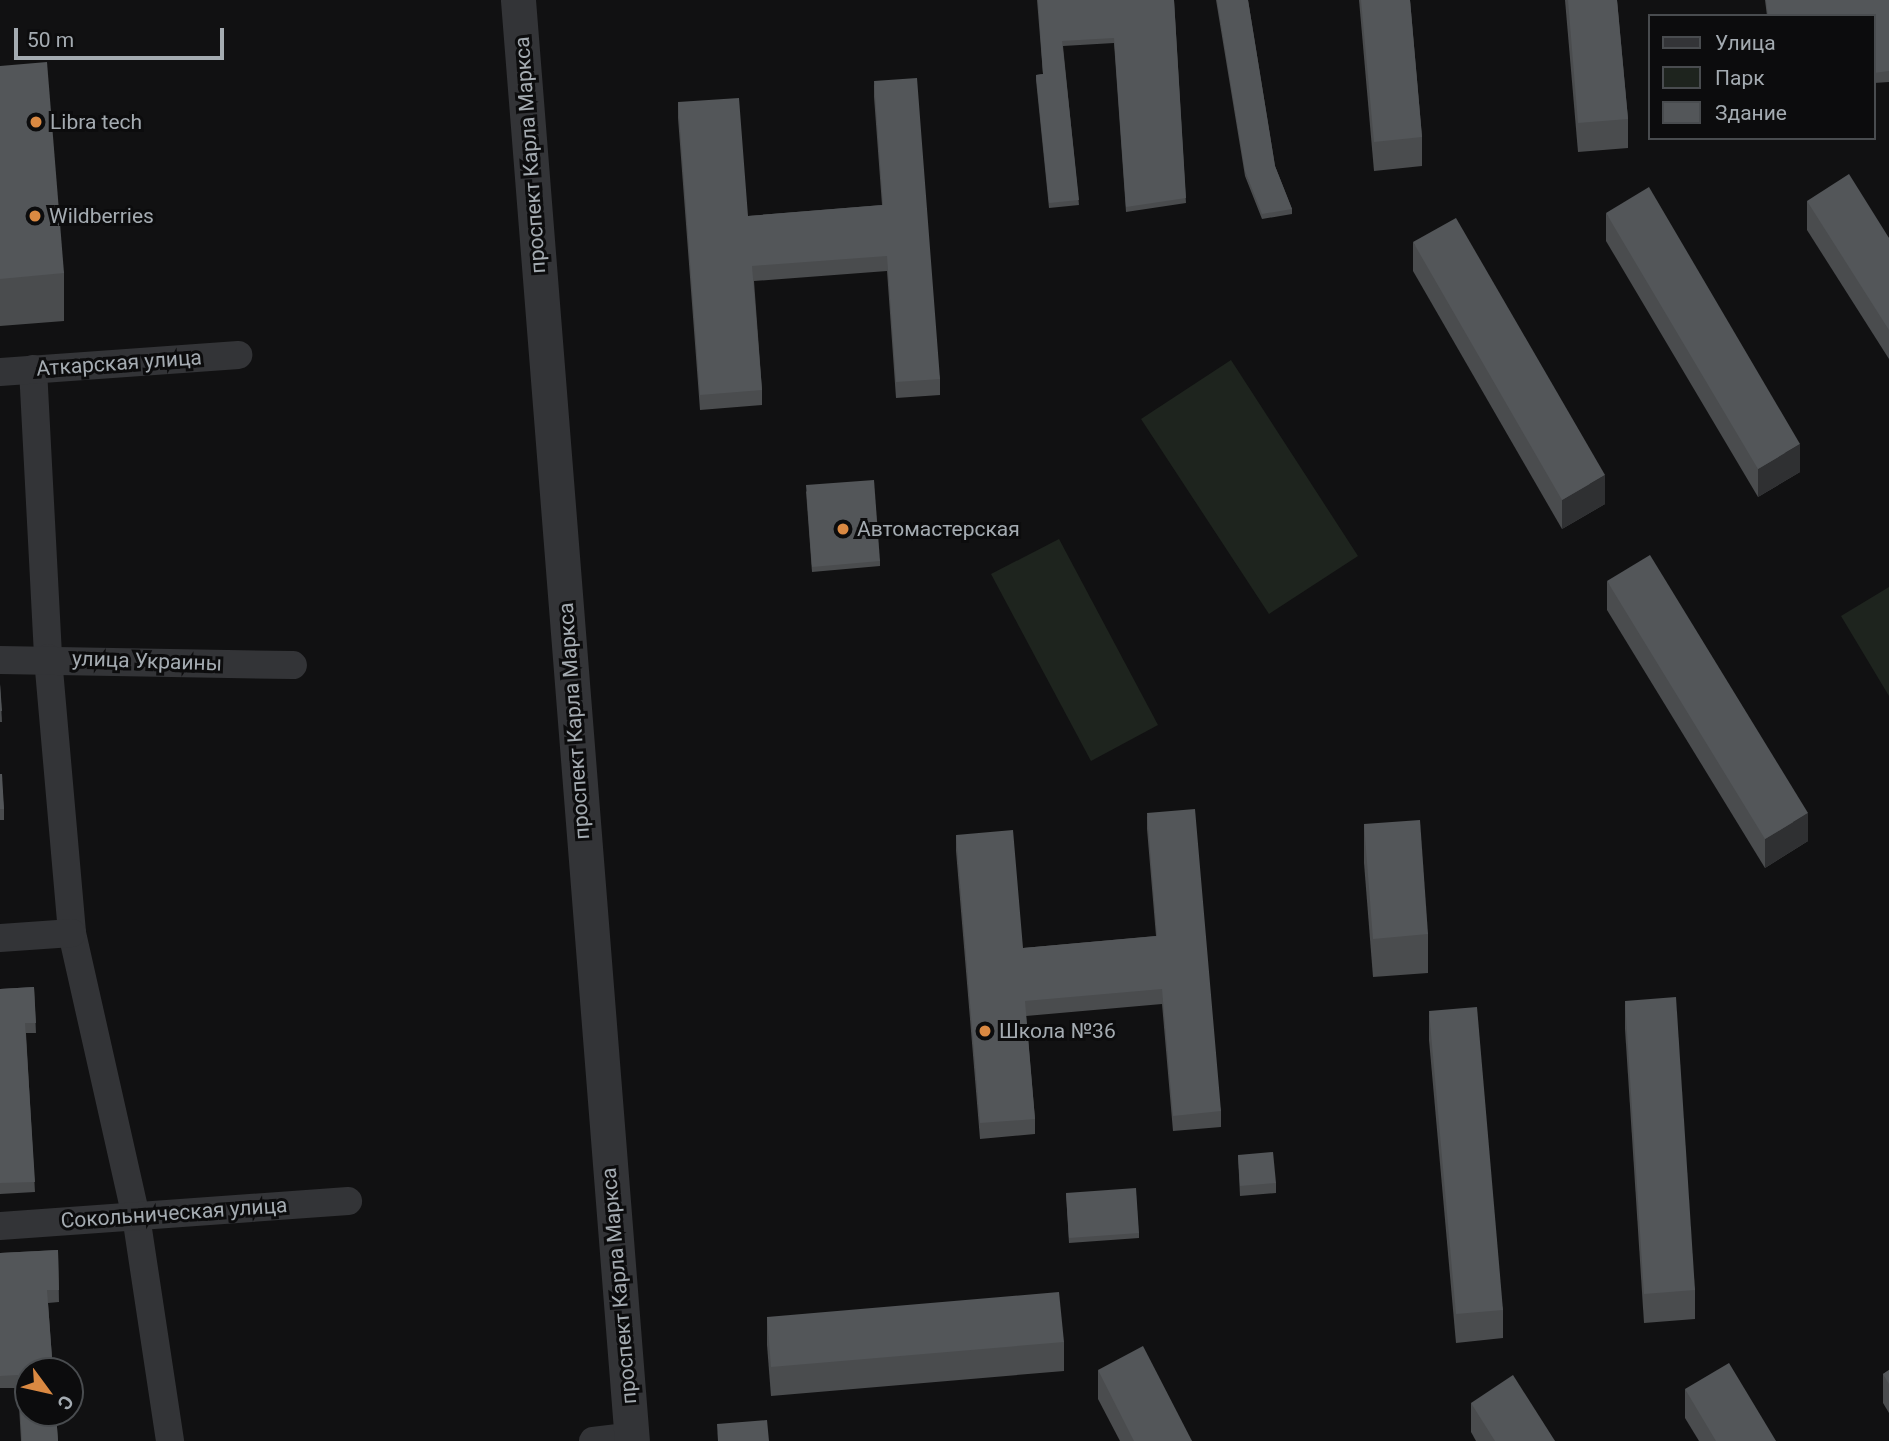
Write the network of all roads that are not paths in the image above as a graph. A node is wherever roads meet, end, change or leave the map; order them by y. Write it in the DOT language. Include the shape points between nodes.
graph roads {
  1 [pos="518,0"];
  2 [pos="238,355"];
  3 [pos="33,369"];
  4 [pos="0,372"];
  5 [pos="48,658"];
  6 [pos="0,660"];
  7 [pos="293,665"];
  8 [pos="72,933"];
  9 [pos="0,938"];
  10 [pos="348,1201"];
  11 [pos="136,1216"];
  12 [pos="0,1226"];
  13 [pos="631,1438"];
  14 [pos="170,1441"];
  15 [pos="593,1441"];
  1 -- 13 [label="street, проспект Карла Маркса"];
  2 -- 3 [label="street, Аткарская улица"];
  3 -- 4 [label="street, Аткарская улица"];
  3 -- 5 [label="street"];
  5 -- 6 [label="street, улица Украины"];
  5 -- 7 [label="street, улица Украины"];
  5 -- 8 [label="street"];
  8 -- 9 [label="street"];
  8 -- 11 [label="street"];
  10 -- 11 [label="street, Сокольническая улица"];
  11 -- 12 [label="street, Сокольническая улица"];
  11 -- 14 [label="street"];
  13 -- 15 [label="street"];
}
